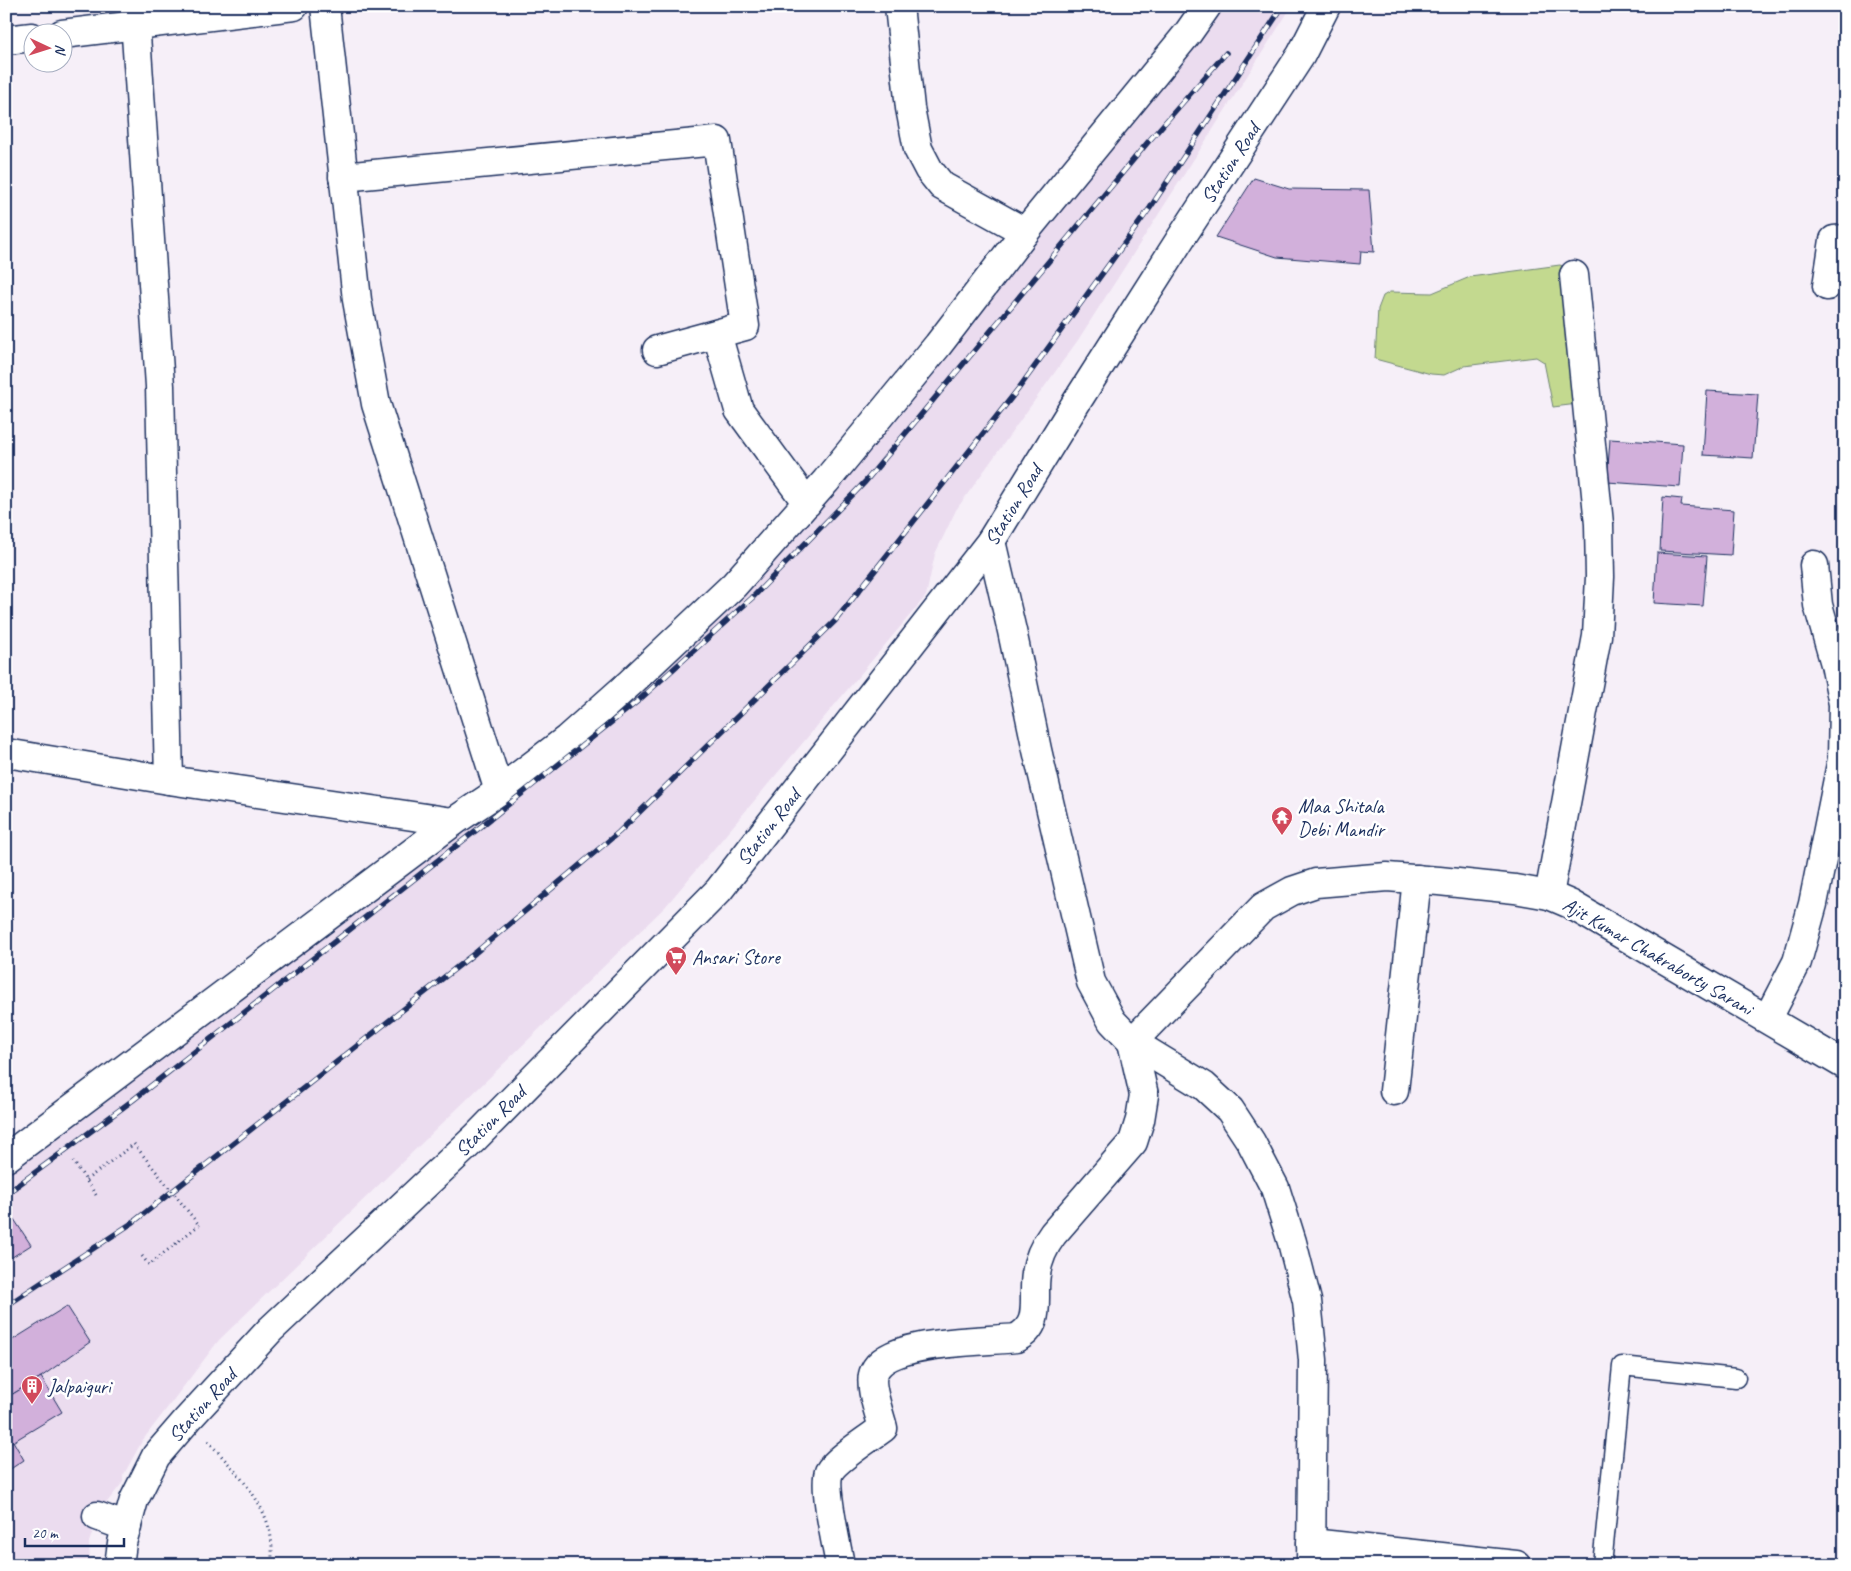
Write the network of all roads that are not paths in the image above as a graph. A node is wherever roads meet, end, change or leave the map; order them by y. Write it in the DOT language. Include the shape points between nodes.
graph roads {
  1 [pos="294,6"];
  2 [pos="325,6"];
  3 [pos="899,6"];
  4 [pos="1207,6"];
  5 [pos="1326,6"];
  6 [pos="134,16"];
  7 [pos="72,32"];
  8 [pos="22,38"];
  9 [pos="6,40"];
  10 [pos="343,177"];
  11 [pos="1025,232"];
  12 [pos="1845,239"];
  13 [pos="1574,275"];
  14 [pos="1827,286"];
  15 [pos="717,334"];
  16 [pos="657,350"];
  17 [pos="807,503"];
  18 [pos="991,541"];
  19 [pos="1814,565"];
  20 [pos="6,753"];
  21 [pos="169,780"];
  22 [pos="499,791"];
  23 [pos="453,822"];
  24 [pos="1417,879"];
  25 [pos="1549,895"];
  26 [pos="1768,1018"];
  27 [pos="1132,1042"];
  28 [pos="1845,1065"];
  29 [pos="1394,1091"];
  30 [pos="6,1158"];
  31 [pos="1736,1378"];
  32 [pos="97,1516"];
  33 [pos="127,1526"];
  34 [pos="1311,1554"];
  35 [pos="118,1565"];
  36 [pos="840,1565"];
  37 [pos="1516,1565"];
  38 [pos="1602,1565"];
  1 -- 6 [label="street"];
  2 -- 10 [label="street"];
  3 -- 11 [label="street" via="910,108 918,149 929,170 942,186"];
  4 -- 11 [label="street"];
  5 -- 18 [label="street, Station Road" via="1301,55 1181,238"];
  6 -- 7 [label="street"];
  6 -- 21 [label="street" via="160,386"];
  8 -- 9 [label="street"];
  10 -- 15 [label="street" via="716,141 745,326"];
  10 -- 22 [label="street" via="356,300 376,404"];
  11 -- 17 [label="street" via="938,345"];
  12 -- 14 [label="street" via="1834,240"];
  13 -- 25 [label="street" via="1599,524 1599,596 1597,636"];
  15 -- 16 [label="street"];
  15 -- 17 [label="street" via="739,410"];
  17 -- 22 [label="street" via="734,585 630,684 567,739"];
  18 -- 27 [label="street" via="1091,982 1112,1021"];
  18 -- 33 [label="street, Station Road" via="719,890 475,1138 270,1330 156,1456 134,1500"];
  19 -- 26 [label="street" via="1818,605 1843,704 1842,759 1813,904 1797,962"];
  20 -- 21 [label="street"];
  21 -- 23 [label="street"];
  22 -- 23 [label="street"];
  23 -- 30 [label="street"];
  24 -- 25 [label="street, Ajit Kumar Chakraborty Sarani"];
  24 -- 27 [label="street, Ajit Kumar Chakraborty Sarani" via="1387,877 1316,883 1292,891 1263,907"];
  24 -- 29 [label="street"];
  25 -- 26 [label="street, Ajit Kumar Chakraborty Sarani"];
  26 -- 28 [label="street, Ajit Kumar Chakraborty Sarani"];
  27 -- 34 [label="street" via="1204,1086 1230,1110 1251,1142 1274,1188 1307,1301 1313,1360"];
  27 -- 36 [label="street" via="1144,1095 1133,1142 1044,1248 1036,1274 1034,1318 1026,1333 1016,1338 950,1342 908,1350 882,1360 873,1372 873,1388 884,1428 837,1463 829,1473 828,1487"];
  31 -- 38 [label="lane" via="1622,1366"];
  32 -- 33 [label="street"];
  33 -- 35 [label="street, Station Road"];
  34 -- 37 [label="street"];
}
